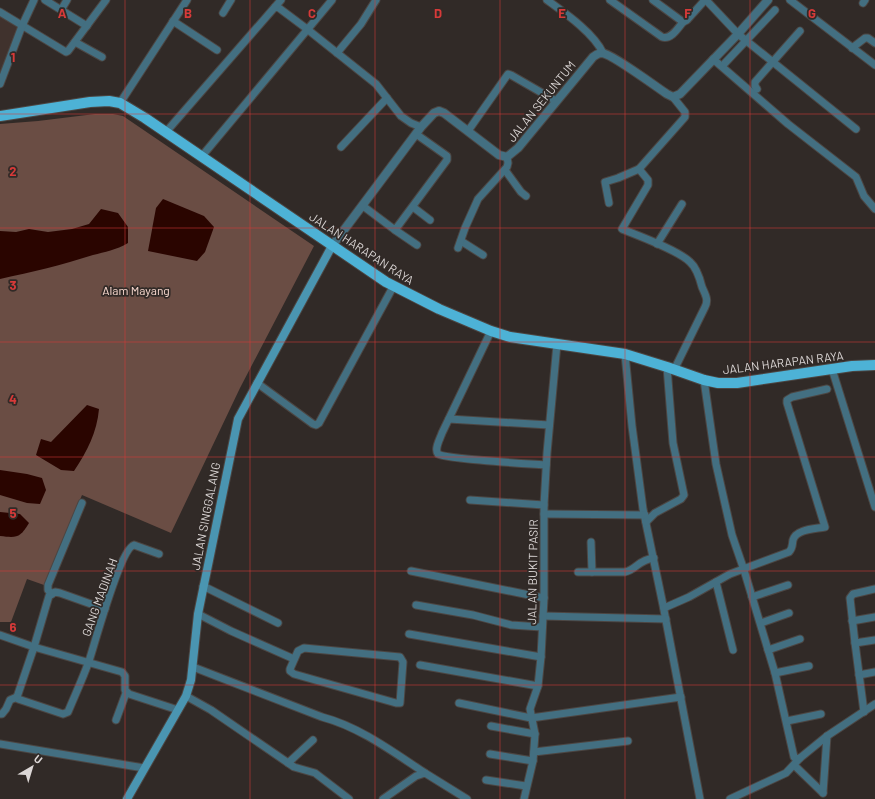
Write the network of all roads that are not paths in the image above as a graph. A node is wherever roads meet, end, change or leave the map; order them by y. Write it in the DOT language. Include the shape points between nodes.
graph roads {
  1 [pos="34,0"];
  2 [pos="45,0"];
  3 [pos="66,0"];
  4 [pos="106,0"];
  5 [pos="187,0"];
  6 [pos="231,0"];
  7 [pos="281,0"];
  8 [pos="332,0"];
  9 [pos="376,0"];
  10 [pos="547,0"];
  11 [pos="610,0"];
  12 [pos="653,0"];
  13 [pos="706,0"];
  14 [pos="768,0"];
  15 [pos="790,0"];
  16 [pos="275,7"];
  17 [pos="61,10"];
  18 [pos="775,10"];
  19 [pos="0,12"];
  20 [pos="223,13"];
  21 [pos="173,21"];
  22 [pos="683,22"];
  23 [pos="22,26"];
  24 [pos="87,26"];
  25 [pos="307,29"];
  26 [pos="800,31"];
  27 [pos="738,34"];
  28 [pos="746,41"];
  29 [pos="75,42"];
  30 [pos="875,43"];
  31 [pos="852,48"];
  32 [pos="217,50"];
  33 [pos="337,53"];
  34 [pos="603,53"];
  35 [pos="102,57"];
  36 [pos="713,60"];
  37 [pos="725,63"];
  38 [pos="773,63"];
  39 [pos="875,65"];
  40 [pos="0,84"];
  41 [pos="757,89"];
  42 [pos="673,97"];
  43 [pos="387,98"];
  44 [pos="556,101"];
  45 [pos="120,103"];
  46 [pos="0,116"];
  47 [pos="856,129"];
  48 [pos="418,131"];
  49 [pos="468,131"];
  50 [pos="166,132"];
  51 [pos="341,147"];
  52 [pos="202,156"];
  53 [pos="507,157"];
  54 [pos="640,169"];
  55 [pos="505,170"];
  56 [pos="526,196"];
  57 [pos="609,203"];
  58 [pos="682,204"];
  59 [pos="362,206"];
  60 [pos="412,207"];
  61 [pos="875,209"];
  62 [pos="430,220"];
  63 [pos="396,230"];
  64 [pos="461,241"];
  65 [pos="657,244"];
  66 [pos="417,245"];
  67 [pos="332,246"];
  68 [pos="458,248"];
  69 [pos="483,255"];
  70 [pos="393,287"];
  71 [pos="491,331"];
  72 [pos="557,344"];
  73 [pos="626,354"];
  74 [pos="875,365"];
  75 [pos="671,368"];
  76 [pos="832,369"];
  77 [pos="704,380"];
  78 [pos="257,383"];
  79 [pos="827,389"];
  80 [pos="449,418"];
  81 [pos="549,425"];
  82 [pos="546,465"];
  83 [pos="470,500"];
  84 [pos="82,503"];
  85 [pos="544,505"];
  86 [pos="875,506"];
  87 [pos="544,514"];
  88 [pos="645,519"];
  89 [pos="591,542"];
  90 [pos="160,554"];
  91 [pos="654,558"];
  92 [pos="744,570"];
  93 [pos="411,571"];
  94 [pos="578,572"];
  95 [pos="592,572"];
  96 [pos="716,582"];
  97 [pos="788,585"];
  98 [pos="203,586"];
  99 [pos="875,589"];
  100 [pos="52,594"];
  101 [pos="752,597"];
  102 [pos="544,598"];
  103 [pos="416,605"];
  104 [pos="105,608"];
  105 [pos="664,608"];
  106 [pos="789,613"];
  107 [pos="198,614"];
  108 [pos="543,616"];
  109 [pos="875,617"];
  110 [pos="666,619"];
  111 [pos="852,621"];
  112 [pos="278,623"];
  113 [pos="761,623"];
  114 [pos="542,627"];
  115 [pos="0,634"];
  116 [pos="410,634"];
  117 [pos="800,639"];
  118 [pos="875,640"];
  119 [pos="855,643"];
  120 [pos="34,647"];
  121 [pos="733,650"];
  122 [pos="768,650"];
  123 [pos="541,657"];
  124 [pos="294,659"];
  125 [pos="89,662"];
  126 [pos="420,665"];
  127 [pos="809,666"];
  128 [pos="193,668"];
  129 [pos="875,672"];
  130 [pos="775,673"];
  131 [pos="859,674"];
  132 [pos="538,686"];
  133 [pos="126,692"];
  134 [pos="186,696"];
  135 [pos="16,697"];
  136 [pos="681,698"];
  137 [pos="459,703"];
  138 [pos="875,704"];
  139 [pos="178,710"];
  140 [pos="864,712"];
  141 [pos="0,714"];
  142 [pos="821,714"];
  143 [pos="531,718"];
  144 [pos="116,720"];
  145 [pos="787,721"];
  146 [pos="491,726"];
  147 [pos="535,734"];
  148 [pos="827,736"];
  149 [pos="313,740"];
  150 [pos="628,741"];
  151 [pos="0,744"];
  152 [pos="534,752"];
  153 [pos="490,754"];
  154 [pos="796,757"];
  155 [pos="533,761"];
  156 [pos="288,763"];
  157 [pos="794,765"];
  158 [pos="144,768"];
  159 [pos="425,773"];
  160 [pos="486,780"];
  161 [pos="526,786"];
  162 [pos="389,798"];
  163 [pos="127,799"];
  164 [pos="349,799"];
  165 [pos="467,799"];
  166 [pos="524,799"];
  167 [pos="700,799"];
  168 [pos="730,799"];
  1 -- 23 [label="street"];
  2 -- 17 [label="street"];
  3 -- 17 [label="street"];
  4 -- 24 [label="street"];
  5 -- 21 [label="street"];
  6 -- 20 [label="street"];
  7 -- 16 [label="street"];
  8 -- 25 [label="street"];
  9 -- 33 [label="street"];
  10 -- 34 [label="street" via="582,27 600,46"];
  11 -- 22 [label="street" via="666,39"];
  12 -- 22 [label="street"];
  13 -- 22 [label="street"];
  13 -- 27 [label="street"];
  14 -- 27 [label="street"];
  15 -- 31 [label="street"];
  16 -- 25 [label="street"];
  16 -- 50 [label="street"];
  17 -- 24 [label="street"];
  18 -- 28 [label="street"];
  19 -- 23 [label="street"];
  21 -- 32 [label="street"];
  21 -- 45 [label="street"];
  23 -- 29 [label="street" via="63,52 68,51"];
  23 -- 40 [label="street"];
  24 -- 29 [label="street"];
  25 -- 33 [label="street"];
  25 -- 52 [label="street"];
  26 -- 38 [label="street"];
  27 -- 28 [label="street"];
  27 -- 36 [label="street"];
  28 -- 37 [label="street"];
  28 -- 38 [label="street"];
  29 -- 35 [label="street"];
  30 -- 31 [label="street" via="865,38"];
  31 -- 39 [label="street"];
  33 -- 43 [label="street" via="376,84"];
  34 -- 42 [label="street"];
  34 -- 44 [label="street, JALAN SEKUNTUM" via="593,57"];
  36 -- 42 [label="street" via="680,94"];
  36 -- 61 [label="street" via="788,124 856,177 864,196"];
  38 -- 41 [label="street" via="755,82"];
  38 -- 47 [label="street"];
  42 -- 54 [label="street" via="686,112 685,117"];
  43 -- 48 [label="street" via="401,116"];
  43 -- 51 [label="street"];
  44 -- 49 [label="street" via="508,74"];
  44 -- 53 [label="street, JALAN SEKUNTUM" via="518,148"];
  45 -- 46 [label="main road, JALAN HARAPAN RAYA" via="90,102"];
  45 -- 50 [label="main road, JALAN HARAPAN RAYA"];
  48 -- 49 [label="street, JALAN SEKUNTUM" via="439,111"];
  48 -- 59 [label="street, JALAN SEKUNTUM"];
  48 -- 60 [label="street" via="448,159"];
  49 -- 53 [label="street, JALAN SEKUNTUM" via="500,155"];
  50 -- 52 [label="main road, JALAN HARAPAN RAYA"];
  52 -- 67 [label="main road, JALAN HARAPAN RAYA"];
  53 -- 55 [label="street"];
  54 -- 57 [label="street" via="605,182"];
  54 -- 65 [label="street" via="648,180 648,186 622,229"];
  55 -- 56 [label="street"];
  55 -- 64 [label="street" via="478,199"];
  58 -- 65 [label="street"];
  59 -- 63 [label="street"];
  59 -- 67 [label="street, JALAN SEKUNTUM"];
  60 -- 62 [label="street"];
  60 -- 63 [label="street"];
  63 -- 66 [label="street"];
  64 -- 68 [label="street"];
  64 -- 69 [label="street"];
  65 -- 75 [label="street" via="692,264 707,301"];
  67 -- 70 [label="main road, JALAN HARAPAN RAYA"];
  67 -- 78 [label="main road, JALAN SINGGALANG"];
  70 -- 71 [label="main road, JALAN HARAPAN RAYA"];
  70 -- 78 [label="street" via="319,423 313,424"];
  71 -- 72 [label="main road, JALAN HARAPAN RAYA" via="510,337"];
  71 -- 80 [label="street"];
  72 -- 73 [label="main road, JALAN HARAPAN RAYA"];
  72 -- 81 [label="street, JALAN BUKIT PASIR"];
  73 -- 75 [label="main road, JALAN HARAPAN RAYA"];
  73 -- 88 [label="street" via="632,426"];
  74 -- 76 [label="main road, JALAN HARAPAN RAYA"];
  75 -- 77 [label="main road, JALAN HARAPAN RAYA"];
  75 -- 88 [label="street" via="673,443 684,495"];
  76 -- 77 [label="main road, JALAN HARAPAN RAYA" via="737,383"];
  76 -- 86 [label="street"];
  77 -- 92 [label="street" via="716,464 732,536"];
  78 -- 98 [label="main road, JALAN SINGGALANG" via="236,424"];
  79 -- 92 [label="street" via="787,400 825,527 799,532 789,552"];
  80 -- 81 [label="street"];
  80 -- 82 [label="street" via="436,449 439,455"];
  81 -- 82 [label="street, JALAN BUKIT PASIR"];
  82 -- 85 [label="street, JALAN BUKIT PASIR"];
  83 -- 85 [label="street"];
  84 -- 100 [label="street" via="48,585 48,590"];
  85 -- 87 [label="street, JALAN BUKIT PASIR"];
  87 -- 88 [label="street"];
  87 -- 102 [label="street, JALAN BUKIT PASIR"];
  88 -- 91 [label="street"];
  89 -- 95 [label="street"];
  90 -- 104 [label="street, GANG MADINAH" via="131,546"];
  91 -- 95 [label="street" via="644,560 625,572"];
  91 -- 105 [label="street"];
  92 -- 96 [label="street"];
  92 -- 101 [label="street"];
  93 -- 102 [label="street"];
  94 -- 95 [label="street"];
  96 -- 105 [label="street"];
  96 -- 121 [label="street"];
  97 -- 101 [label="street"];
  98 -- 107 [label="main road, JALAN SINGGALANG"];
  98 -- 112 [label="street"];
  99 -- 111 [label="street" via="851,595"];
  100 -- 104 [label="street" via="60,592"];
  100 -- 120 [label="street" via="49,596"];
  101 -- 113 [label="street"];
  102 -- 108 [label="street, JALAN BUKIT PASIR"];
  103 -- 114 [label="street" via="511,625"];
  104 -- 125 [label="street, GANG MADINAH"];
  105 -- 110 [label="street"];
  106 -- 113 [label="street"];
  107 -- 124 [label="street"];
  107 -- 128 [label="main road, JALAN SINGGALANG"];
  108 -- 110 [label="street"];
  108 -- 114 [label="street, JALAN BUKIT PASIR"];
  109 -- 111 [label="street"];
  110 -- 136 [label="street"];
  111 -- 119 [label="street"];
  113 -- 122 [label="street"];
  114 -- 123 [label="street, JALAN BUKIT PASIR"];
  115 -- 120 [label="street"];
  116 -- 123 [label="street"];
  117 -- 122 [label="street"];
  118 -- 119 [label="street"];
  119 -- 131 [label="street"];
  120 -- 125 [label="street"];
  120 -- 135 [label="street"];
  122 -- 130 [label="street"];
  123 -- 132 [label="street, JALAN BUKIT PASIR"];
  124 -- 124 [label="street" via="290,670 294,674 396,704 400,703 403,662 397,656 304,648 298,651"];
  125 -- 133 [label="street" via="124,674"];
  125 -- 135 [label="street, GANG MADINAH" via="68,712"];
  126 -- 132 [label="street"];
  127 -- 130 [label="street"];
  128 -- 134 [label="main road, JALAN SINGGALANG"];
  128 -- 159 [label="street" via="322,717 340,721"];
  129 -- 131 [label="street"];
  130 -- 145 [label="street"];
  131 -- 140 [label="street"];
  132 -- 143 [label="street, JALAN BUKIT PASIR" via="530,709"];
  133 -- 139 [label="street"];
  133 -- 144 [label="street"];
  134 -- 139 [label="main road, JALAN SINGGALANG"];
  134 -- 156 [label="street" via="211,710"];
  135 -- 141 [label="street" via="10,700 4,712"];
  136 -- 143 [label="street"];
  136 -- 167 [label="street"];
  137 -- 143 [label="street"];
  138 -- 140 [label="street"];
  139 -- 158 [label="main road, JALAN SINGGALANG"];
  140 -- 148 [label="street"];
  142 -- 145 [label="street"];
  143 -- 147 [label="street, JALAN BUKIT PASIR"];
  145 -- 154 [label="street"];
  146 -- 147 [label="street"];
  147 -- 152 [label="street, JALAN BUKIT PASIR"];
  148 -- 154 [label="street"];
  148 -- 157 [label="street" via="823,793"];
  149 -- 156 [label="street"];
  150 -- 152 [label="street"];
  151 -- 158 [label="street"];
  152 -- 155 [label="street, JALAN BUKIT PASIR"];
  153 -- 155 [label="street"];
  154 -- 157 [label="street"];
  155 -- 161 [label="street, JALAN BUKIT PASIR"];
  156 -- 164 [label="street" via="314,773"];
  157 -- 168 [label="street" via="786,773"];
  158 -- 163 [label="main road, JALAN SINGGALANG"];
  159 -- 162 [label="street" via="416,776"];
  159 -- 165 [label="street"];
  160 -- 161 [label="street"];
  161 -- 166 [label="street, JALAN BUKIT PASIR"];
}
